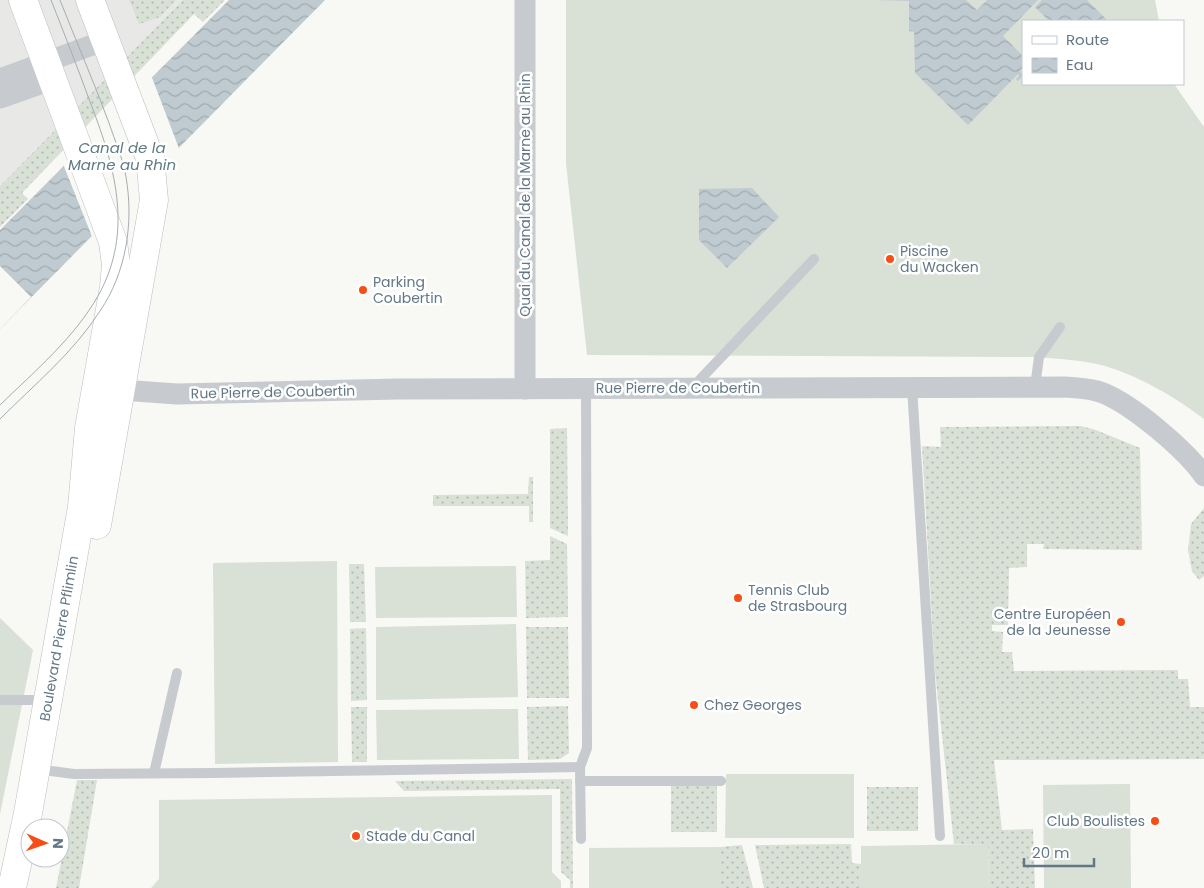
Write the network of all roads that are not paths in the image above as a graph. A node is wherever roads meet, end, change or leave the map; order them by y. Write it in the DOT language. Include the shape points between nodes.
graph roads {
  1 [pos="23,0"];
  2 [pos="90,0"];
  3 [pos="525,0"];
  4 [pos="110,52"];
  5 [pos="50,70"];
  6 [pos="0,79"];
  7 [pos="0,98"];
  8 [pos="814,259"];
  9 [pos="1060,327"];
  10 [pos="1035,387"];
  11 [pos="692,388"];
  12 [pos="912,388"];
  13 [pos="109,389"];
  14 [pos="525,389"];
  15 [pos="586,389"];
  16 [pos="1204,476"];
  17 [pos="176,673"];
  18 [pos="0,700"];
  19 [pos="47,700"];
  20 [pos="580,767"];
  21 [pos="51,771"];
  22 [pos="154,773"];
  23 [pos="580,781"];
  24 [pos="721,781"];
  25 [pos="42,818"];
  26 [pos="940,836"];
  27 [pos="581,839"];
  28 [pos="32,868"];
  29 [pos="12,888"];
  30 [pos="28,888"];
  1 -- 5 [label="main road, Boulevard Pierre Pflimlin"];
  2 -- 4 [label="main road, Boulevard Pierre Pflimlin"];
  3 -- 14 [label="street, Quai du Canal de la Marne au Rhin"];
  4 -- 5 [label="street"];
  4 -- 13 [label="main road, Boulevard Pierre Pflimlin" via="150,158 154,200"];
  5 -- 6 [label="street"];
  5 -- 7 [label="street"];
  5 -- 13 [label="main road, Boulevard Pierre Pflimlin" via="113,244 116,265"];
  8 -- 11 [label="lane"];
  9 -- 10 [label="lane" via="1039,356"];
  10 -- 12 [label="street, Rue Pierre de Coubertin"];
  10 -- 16 [label="street, Rue Pierre de Coubertin" via="1085,389 1102,393 1128,406 1171,441"];
  11 -- 12 [label="street, Rue Pierre de Coubertin"];
  11 -- 15 [label="street, Rue Pierre de Coubertin"];
  12 -- 26 [label="lane"];
  13 -- 14 [label="street, Rue Pierre de Coubertin" via="177,394"];
  13 -- 19 [label="main road, Boulevard Pierre Pflimlin" via="89,428 82,506"];
  13 -- 21 [label="main road, Boulevard Pierre Pflimlin"];
  14 -- 15 [label="street, Rue Pierre de Coubertin"];
  15 -- 20 [label="lane" via="587,748"];
  17 -- 22 [label="lane"];
  18 -- 19 [label="lane"];
  19 -- 29 [label="main road, Boulevard Pierre Pflimlin"];
  20 -- 22 [label="lane"];
  20 -- 23 [label="lane"];
  21 -- 22 [label="lane" via="74,774"];
  21 -- 25 [label="main road, Boulevard Pierre Pflimlin"];
  23 -- 24 [label="lane"];
  23 -- 27 [label="lane"];
  28 -- 30 [label="main road"];
}
